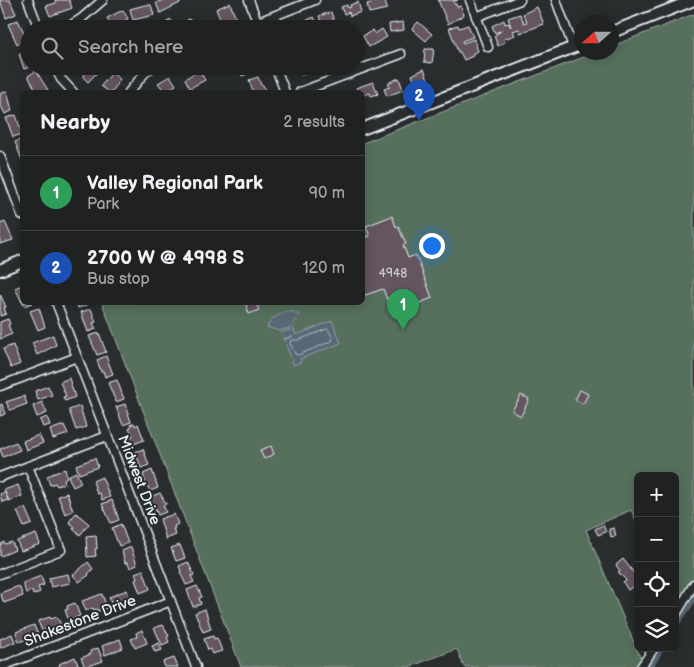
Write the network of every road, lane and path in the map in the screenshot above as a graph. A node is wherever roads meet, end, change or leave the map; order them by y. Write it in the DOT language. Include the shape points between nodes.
graph roads {
  1 [pos="28,0"];
  2 [pos="102,0"];
  3 [pos="249,0"];
  4 [pos="315,0"];
  5 [pos="470,0"];
  6 [pos="520,0"];
  7 [pos="556,0"];
  8 [pos="694,0"];
  9 [pos="673,4"];
  10 [pos="476,17"];
  11 [pos="36,20"];
  12 [pos="79,20"];
  13 [pos="257,20"];
  14 [pos="270,20"];
  15 [pos="619,29"];
  16 [pos="574,39"];
  17 [pos="574,46"];
  18 [pos="488,47"];
  19 [pos="401,54"];
  20 [pos="365,68"];
  21 [pos="59,75"];
  22 [pos="143,75"];
  23 [pos="278,75"];
  24 [pos="345,75"];
  25 [pos="71,90"];
  26 [pos="131,90"];
  27 [pos="284,90"];
  28 [pos="305,90"];
  29 [pos="365,128"];
  30 [pos="0,156"];
  31 [pos="20,209"];
  32 [pos="20,262"];
  33 [pos="0,270"];
  34 [pos="57,305"];
  35 [pos="77,357"];
  36 [pos="0,386"];
  37 [pos="107,436"];
  38 [pos="28,466"];
  39 [pos="0,477"];
  40 [pos="0,574"];
  41 [pos="694,584"];
  42 [pos="171,601"];
  43 [pos="679,609"];
  44 [pos="651,652"];
  45 [pos="0,667"];
  46 [pos="196,667"];
  47 [pos="641,667"];
  1 -- 11 [label="street"];
  2 -- 12 [label="street"];
  3 -- 13 [label="street"];
  4 -- 14 [label="street"];
  5 -- 10 [label="street"];
  6 -- 10 [label="street"];
  7 -- 16 [label="street"];
  8 -- 9 [label="main road"];
  9 -- 15 [label="main road"];
  10 -- 18 [label="street"];
  17 -- 29 [label="main road"];
  19 -- 20 [label="street"];
  21 -- 25 [label="street"];
  22 -- 26 [label="street"];
  23 -- 27 [label="street"];
  24 -- 28 [label="street"];
  30 -- 31 [label="street"];
  32 -- 33 [label="main road"];
  34 -- 35 [label="street, Midwest Drive"];
  35 -- 36 [label="street"];
  35 -- 37 [label="street, Midwest Drive"];
  37 -- 38 [label="street"];
  37 -- 42 [label="street, Midwest Drive"];
  38 -- 39 [label="street"];
  38 -- 40 [label="street" via="62,550"];
  41 -- 43 [label="street"];
  42 -- 45 [label="street, Shakestone Drive"];
  42 -- 46 [label="street, Midwest Drive"];
  44 -- 47 [label="street"];
}
